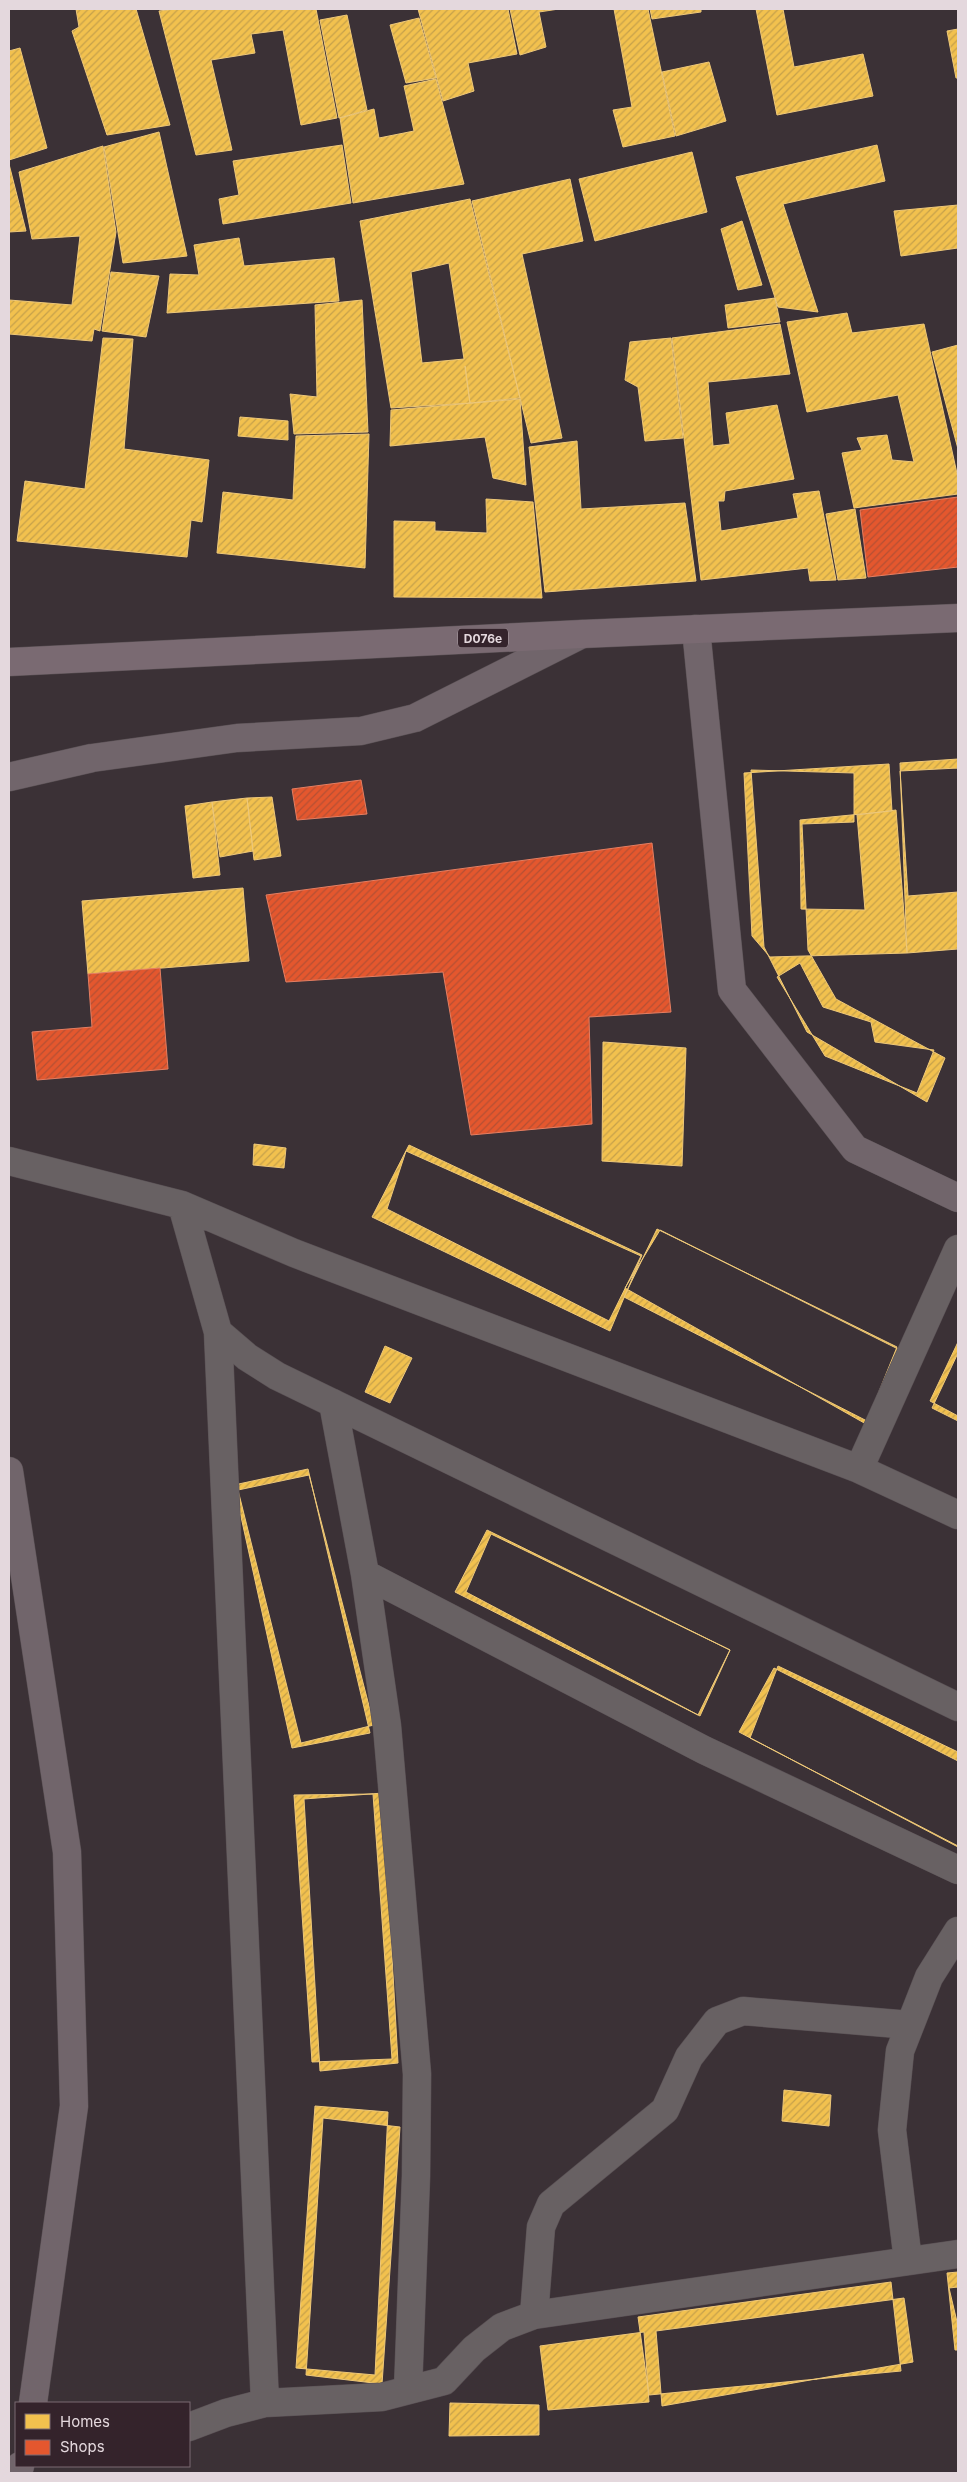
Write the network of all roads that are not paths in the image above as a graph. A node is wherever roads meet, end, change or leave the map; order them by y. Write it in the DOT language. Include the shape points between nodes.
graph roads {
  1 [pos="958,618"];
  2 [pos="696,629"];
  3 [pos="582,634"];
  4 [pos="9,662"];
  5 [pos="9,777"];
  6 [pos="9,1161"];
  7 [pos="958,1198"];
  8 [pos="182,1205"];
  9 [pos="958,1249"];
  10 [pos="218,1332"];
  11 [pos="333,1403"];
  12 [pos="859,1469"];
  13 [pos="9,1471"];
  14 [pos="958,1515"];
  15 [pos="365,1574"];
  16 [pos="958,1707"];
  17 [pos="958,1870"];
  18 [pos="958,1931"];
  19 [pos="910,2025"];
  20 [pos="958,2254"];
  21 [pos="908,2261"];
  22 [pos="534,2315"];
  23 [pos="408,2390"];
  24 [pos="33,2402"];
  25 [pos="265,2403"];
  26 [pos="190,2427"];
  1 -- 2 [label="main road, D076e"];
  2 -- 3 [label="main road, D076e"];
  2 -- 7 [label="street" via="732,990 854,1150"];
  3 -- 4 [label="main road, D076e"];
  3 -- 5 [label="street" via="415,718 361,732 237,738 92,758"];
  6 -- 8 [label="street"];
  8 -- 10 [label="street"];
  8 -- 12 [label="street" via="304,1257"];
  9 -- 12 [label="street"];
  10 -- 11 [label="street" via="277,1376"];
  10 -- 25 [label="street"];
  11 -- 15 [label="street"];
  11 -- 16 [label="street"];
  12 -- 14 [label="street"];
  13 -- 24 [label="street" via="67,1852 73,2067 74,2106"];
  15 -- 17 [label="street" via="704,1750"];
  15 -- 23 [label="street" via="387,1726 417,2074"];
  18 -- 19 [label="street" via="929,1977"];
  19 -- 21 [label="street" via="900,2051 892,2130"];
  19 -- 22 [label="street" via="743,2011 717,2021 690,2057 665,2110 551,2204 541,2227"];
  20 -- 21 [label="street"];
  21 -- 22 [label="street"];
  22 -- 23 [label="street" via="502,2326 474,2349 444,2381"];
  23 -- 25 [label="street" via="382,2397"];
  25 -- 26 [label="street"];
}
